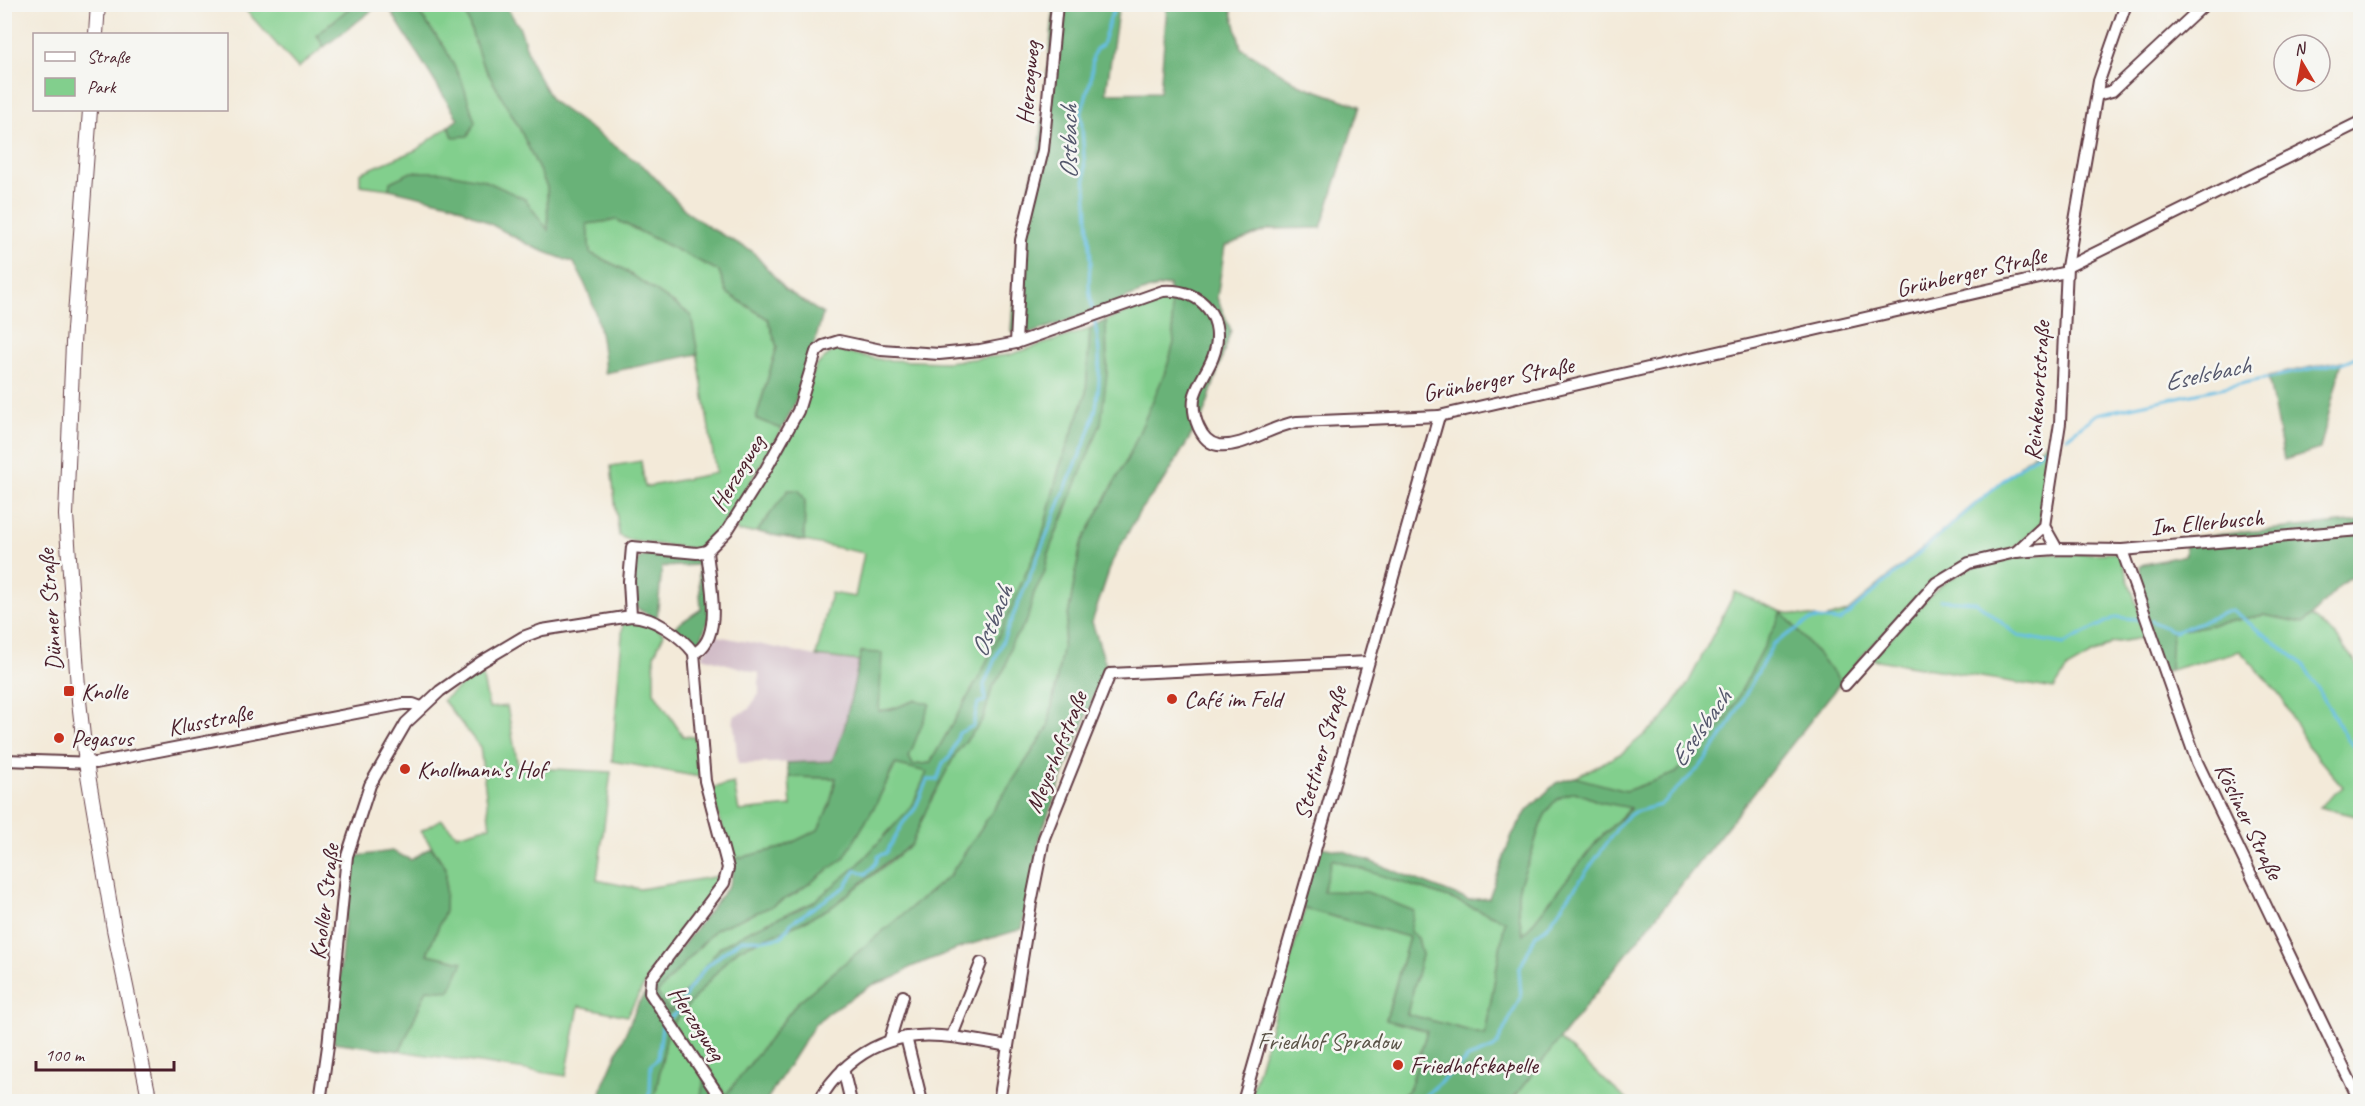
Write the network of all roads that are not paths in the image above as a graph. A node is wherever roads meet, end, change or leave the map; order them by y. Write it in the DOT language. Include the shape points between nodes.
graph roads {
  1 [pos="98,4"];
  2 [pos="1057,4"];
  3 [pos="2126,4"];
  4 [pos="2205,4"];
  5 [pos="96,33"];
  6 [pos="2097,95"];
  7 [pos="90,111"];
  8 [pos="2361,122"];
  9 [pos="2067,269"];
  10 [pos="1016,343"];
  11 [pos="1440,416"];
  12 [pos="2044,526"];
  13 [pos="2361,530"];
  14 [pos="2057,549"];
  15 [pos="2122,550"];
  16 [pos="708,551"];
  17 [pos="2016,552"];
  18 [pos="631,616"];
  19 [pos="694,653"];
  20 [pos="1368,662"];
  21 [pos="1845,685"];
  22 [pos="421,707"];
  23 [pos="4,760"];
  24 [pos="86,763"];
  25 [pos="981,963"];
  26 [pos="903,996"];
  27 [pos="952,1036"];
  28 [pos="906,1037"];
  29 [pos="890,1039"];
  30 [pos="1008,1046"];
  31 [pos="843,1069"];
  32 [pos="150,1101"];
  33 [pos="320,1101"];
  34 [pos="723,1101"];
  35 [pos="819,1101"];
  36 [pos="851,1101"];
  37 [pos="922,1101"];
  38 [pos="999,1101"];
  39 [pos="1243,1101"];
  40 [pos="2360,1101"];
  1 -- 5 [label="street"];
  2 -- 10 [label="street, Herzogweg" via="1043,150 1021,240"];
  3 -- 6 [label="street, Reinkenortstraße"];
  4 -- 6 [label="street" via="2112,91"];
  6 -- 9 [label="street, Reinkenortstraße"];
  7 -- 24 [label="street, Dünner Straße" via="73,343 66,515"];
  8 -- 9 [label="street, Grünberger Straße"];
  9 -- 11 [label="street, Grünberger Straße"];
  9 -- 12 [label="street, Reinkenortstraße" via="2060,423"];
  10 -- 11 [label="street, Grünberger Straße" via="1163,291 1180,290 1197,297 1207,307 1217,334 1214,356 1194,398 1194,416 1201,433 1214,444 1227,446 1297,422"];
  10 -- 16 [label="street, Herzogweg" via="939,354 881,350 839,341 823,346 816,352 798,411 766,469 728,531"];
  11 -- 20 [label="street, Stettiner Straße"];
  12 -- 14 [label="street"];
  12 -- 17 [label="street"];
  13 -- 15 [label="street, Im Ellerbusch"];
  14 -- 15 [label="street, Im Ellerbusch"];
  14 -- 17 [label="street, Im Ellerbusch"];
  15 -- 40 [label="street, Kösliner Straße" via="2198,762"];
  16 -- 18 [label="street" via="632,547"];
  16 -- 19 [label="street" via="714,616 706,645"];
  17 -- 21 [label="street" via="1969,563 1936,583"];
  18 -- 19 [label="street, Knoller Straße" via="656,622"];
  18 -- 22 [label="street, Knoller Straße" via="542,630 523,637 481,662"];
  19 -- 34 [label="street, Herzogweg" via="705,781 728,876 651,979 650,993"];
  20 -- 30 [label="street, Meyerhofstraße" via="1110,674 1044,838"];
  20 -- 39 [label="street, Stettiner Straße"];
  22 -- 24 [label="street, Klusstraße" via="403,704"];
  22 -- 33 [label="street, Knoller Straße" via="406,723 370,785 347,856"];
  23 -- 24 [label="street, Klusstraße"];
  24 -- 32 [label="street, Dünner Straße" via="114,929"];
  25 -- 27 [label="street"];
  26 -- 29 [label="street"];
  27 -- 28 [label="street"];
  27 -- 30 [label="street"];
  28 -- 29 [label="street"];
  28 -- 37 [label="street"];
  29 -- 31 [label="street" via="863,1052"];
  30 -- 38 [label="street, Meyerhofstraße"];
  31 -- 35 [label="street"];
  31 -- 36 [label="street"];
}
